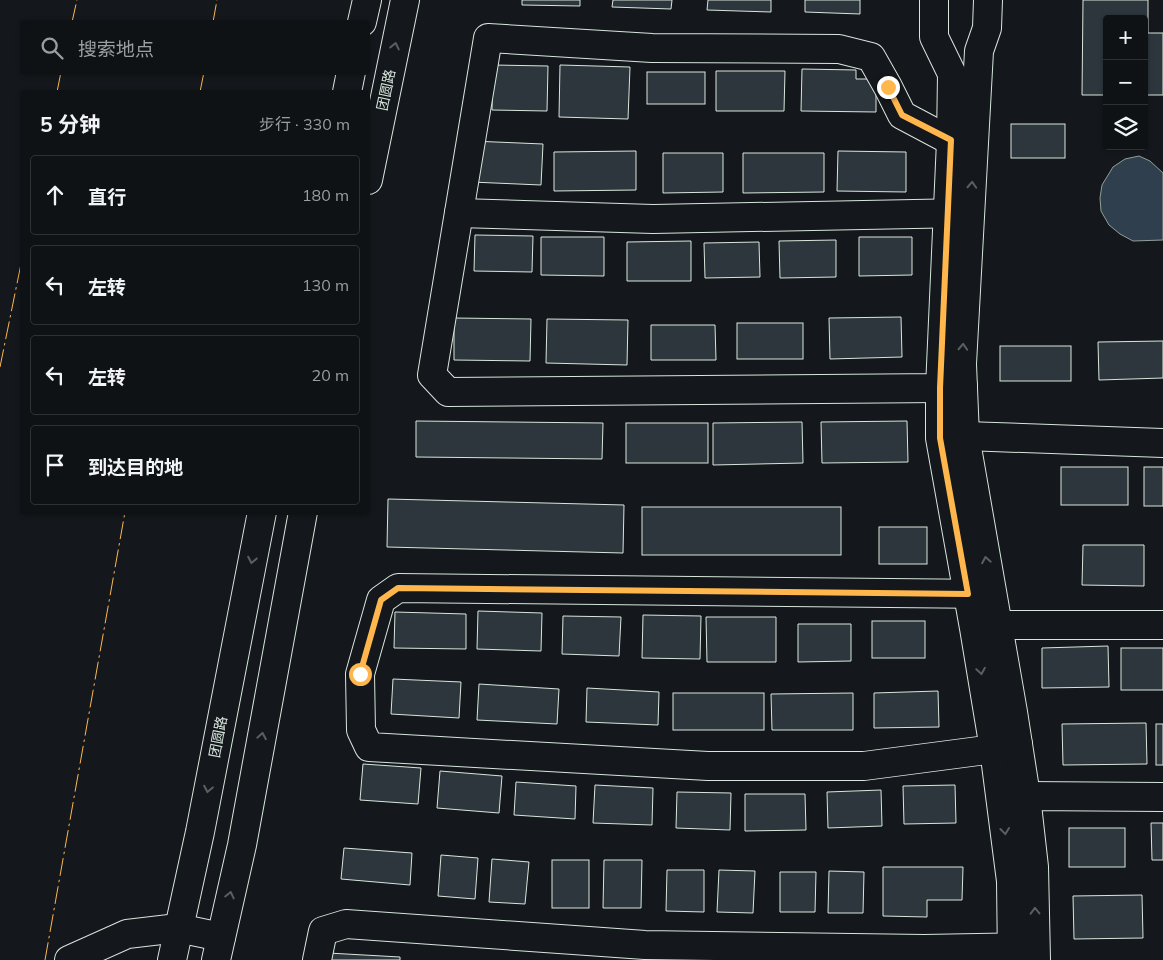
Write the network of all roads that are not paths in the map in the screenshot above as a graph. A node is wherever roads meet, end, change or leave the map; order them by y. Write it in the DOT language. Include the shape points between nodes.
graph roads {
  1 [pos="367,0"];
  2 [pos="405,0"];
  3 [pos="934,0"];
  4 [pos="953,0"];
  5 [pos="972,0"];
  6 [pos="988,0"];
  7 [pos="362,20"];
  8 [pos="979,51"];
  9 [pos="952,74"];
  10 [pos="350,75"];
  11 [pos="347,90"];
  12 [pos="963,141"];
  13 [pos="370,170"];
  14 [pos="459,213"];
  15 [pos="959,214"];
  16 [pos="951,387"];
  17 [pos="952,437"];
  18 [pos="1163,443"];
  19 [pos="261,515"];
  20 [pos="302,515"];
  21 [pos="980,594"];
  22 [pos="1163,625"];
  23 [pos="986,627"];
  24 [pos="1006,747"];
  25 [pos="1163,797"];
  26 [pos="1014,799"];
  27 [pos="178,928"];
  28 [pos="218,948"];
  29 [pos="1024,954"];
  30 [pos="69,960"];
  31 [pos="172,960"];
  32 [pos="316,960"];
  1 -- 7 [label="street"];
  13 -- 2 [label="street, 团圆路, one-way"];
  3 -- 9 [label="street" via="934,37"];
  4 -- 9 [label="street"];
  5 -- 8 [label="street" via="971,24"];
  6 -- 8 [label="street" via="987,28"];
  8 -- 12 [label="street"];
  9 -- 12 [label="street"];
  10 -- 11 [label="street"];
  12 -- 14 [label="street" via="902,115 871,57 839,49 652,48 488,38"];
  12 -- 15 [label="street"];
  14 -- 15 [label="street" via="653,219"];
  14 -- 16 [label="street" via="432,375 448,392"];
  15 -- 16 [label="street"];
  16 -- 17 [label="street"];
  17 -- 18 [label="street"];
  17 -- 21 [label="street"];
  19 -- 27 [label="street, 团圆路, one-way" via="200,832"];
  28 -- 20 [label="street, one-way" via="242,845"];
  21 -- 23 [label="street"];
  21 -- 24 [label="street" via="398,588 381,600 360,674 361,730 369,747 708,766 864,766"];
  22 -- 23 [label="street"];
  23 -- 24 [label="street"];
  24 -- 26 [label="street"];
  25 -- 26 [label="street"];
  26 -- 29 [label="street" via="1011,881"];
  27 -- 28 [label="street"];
  27 -- 30 [label="street" via="127,934"];
  27 -- 31 [label="street, 团圆路"];
  29 -- 32 [label="street" via="924,949 645,945 346,924 323,931"];
}
